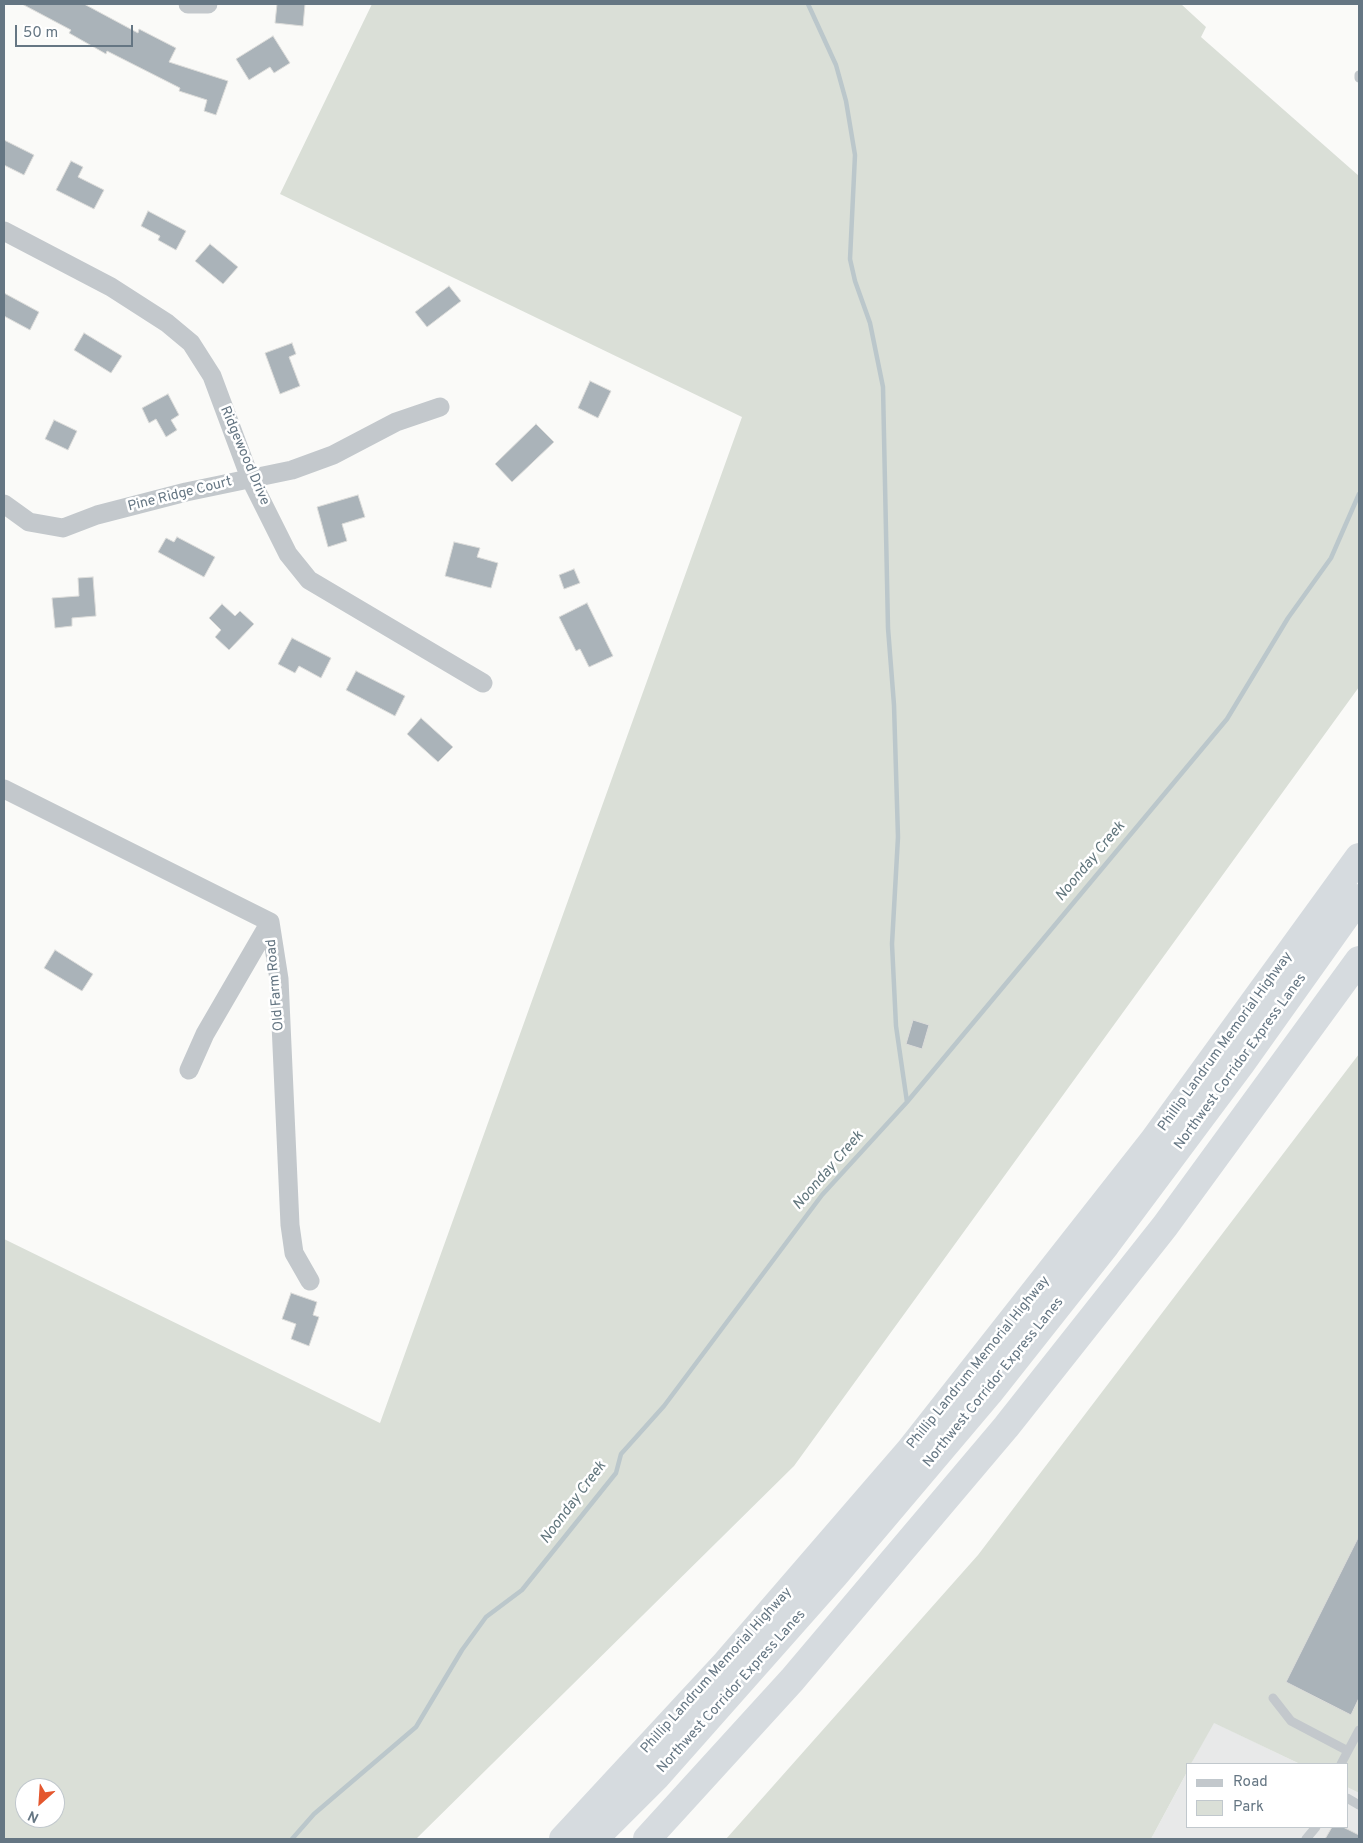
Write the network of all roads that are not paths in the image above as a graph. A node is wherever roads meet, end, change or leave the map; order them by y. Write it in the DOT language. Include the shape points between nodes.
graph roads {
  1 [pos="188,4"];
  2 [pos="208,4"];
  3 [pos="4,231"];
  4 [pos="440,407"];
  5 [pos="250,478"];
  6 [pos="4,504"];
  7 [pos="483,683"];
  8 [pos="4,789"];
  9 [pos="1359,857"];
  10 [pos="1359,898"];
  11 [pos="270,922"];
  12 [pos="1359,960"];
  13 [pos="189,1070"];
  14 [pos="310,1281"];
  15 [pos="1273,1698"];
  16 [pos="1359,1730"];
  17 [pos="737,1740"];
  18 [pos="1348,1751"];
  19 [pos="1342,1763"];
  20 [pos="1348,1799"];
  21 [pos="1359,1805"];
  22 [pos="1315,1828"];
  23 [pos="563,1839"];
  24 [pos="594,1839"];
  25 [pos="647,1839"];
  26 [pos="656,1839"];
  27 [pos="1306,1839"];
  1 -- 2 [label="street"];
  3 -- 5 [label="street, Ridgewood Drive" via="111,287 167,323 191,343 212,376"];
  4 -- 5 [label="street, Pine Ridge Court" via="396,422 333,455 292,470"];
  5 -- 6 [label="street, Pine Ridge Court" via="97,515 63,528 29,522"];
  5 -- 7 [label="street, Ridgewood Drive" via="288,554 309,580"];
  8 -- 11 [label="street, Old Farm Road"];
  9 -- 23 [label="highway, Phillip Landrum Memorial Highway" via="1159,1133 916,1443 732,1656"];
  10 -- 24 [label="highway, Northwest Corridor Express Lanes" via="1242,1064 1106,1245 989,1393 836,1575 657,1776"];
  11 -- 13 [label="street" via="205,1034"];
  11 -- 14 [label="street, Old Farm Road" via="278,979 290,1225 294,1253"];
  12 -- 17 [label="highway" via="1165,1226 1062,1358 949,1496"];
  15 -- 18 [label="lane" via="1291,1720"];
  16 -- 18 [label="lane"];
  17 -- 25 [label="highway"];
  17 -- 26 [label="highway"];
  18 -- 19 [label="lane"];
  20 -- 21 [label="lane"];
  22 -- 27 [label="lane"];
}
